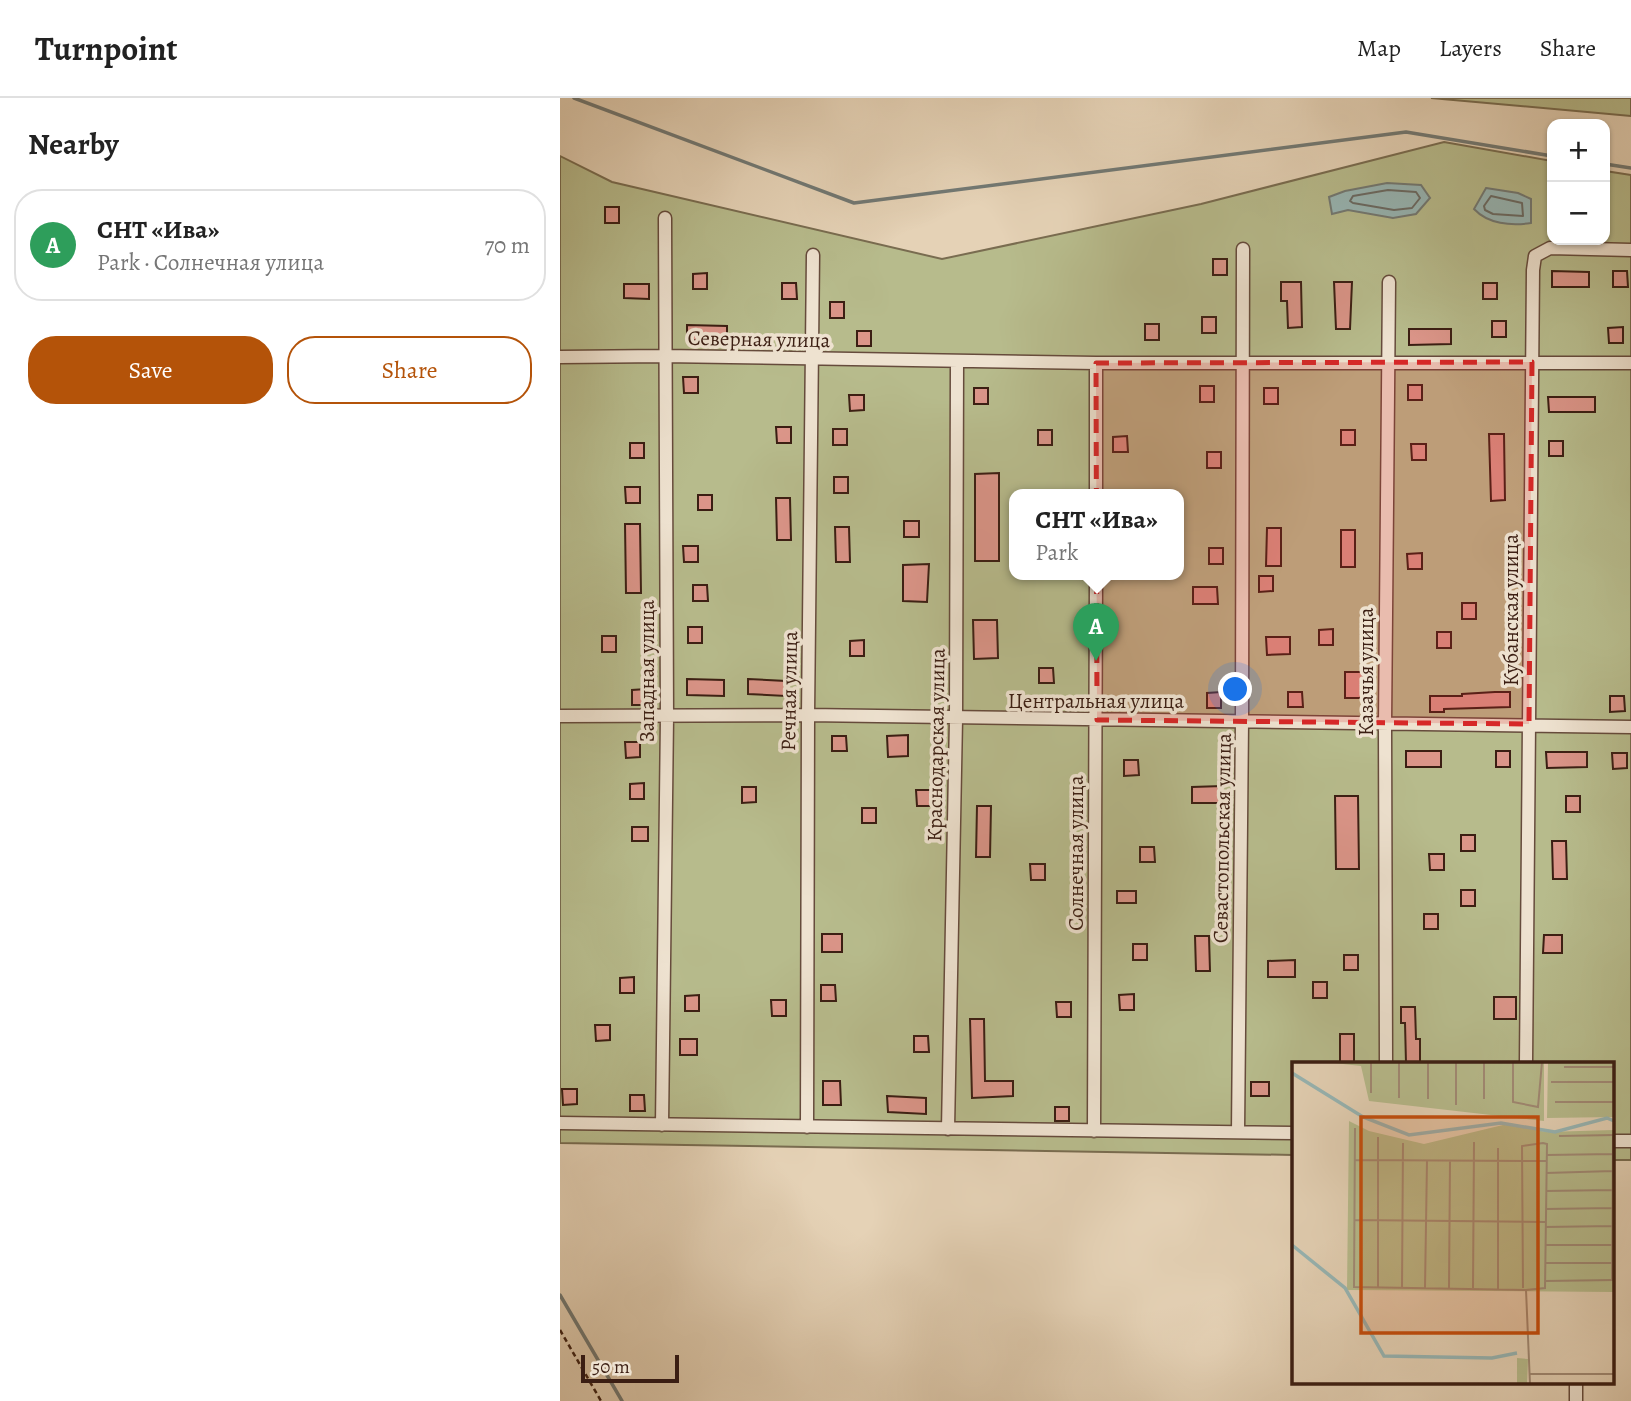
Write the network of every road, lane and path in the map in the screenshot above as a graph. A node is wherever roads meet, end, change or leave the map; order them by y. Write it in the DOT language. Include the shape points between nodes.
graph roads {
  1 [pos="665,218"];
  2 [pos="1243,249"];
  3 [pos="1631,250"];
  4 [pos="813,255"];
  5 [pos="1389,282"];
  6 [pos="664,356"];
  7 [pos="560,357"];
  8 [pos="813,359"];
  9 [pos="957,362"];
  10 [pos="1532,362"];
  11 [pos="1096,363"];
  12 [pos="1244,363"];
  13 [pos="1387,363"];
  14 [pos="1631,363"];
  15 [pos="1096,489"];
  16 [pos="1096,580"];
  17 [pos="560,716"];
  18 [pos="808,716"];
  19 [pos="667,717"];
  20 [pos="956,719"];
  21 [pos="1097,720"];
  22 [pos="1242,721"];
  23 [pos="1529,724"];
  24 [pos="1385,725"];
  25 [pos="1631,727"];
  26 [pos="1386,1062"];
  27 [pos="1526,1062"];
  28 [pos="560,1123"];
  29 [pos="662,1125"];
  30 [pos="807,1127"];
  31 [pos="948,1129"];
  32 [pos="1094,1130"];
  33 [pos="1238,1132"];
  34 [pos="1292,1133"];
  35 [pos="560,1330"];
  36 [pos="601,1401"];
  1 -- 6 [label="street, Западная улица"];
  2 -- 12 [label="street, Севастопольская улица"];
  3 -- 10 [label="street, Кубанская улица" via="1550,248 1535,256"];
  4 -- 8 [label="street, Речная улица"];
  5 -- 13 [label="street, Казачья улица"];
  6 -- 7 [label="street, Северная улица"];
  6 -- 8 [label="street, Северная улица"];
  6 -- 19 [label="street, Западная улица"];
  8 -- 9 [label="street, Северная улица"];
  8 -- 18 [label="street, Речная улица"];
  9 -- 11 [label="street, Северная улица"];
  9 -- 20 [label="street, Краснодарская улица"];
  10 -- 13 [label="street, Северная улица"];
  10 -- 14 [label="street, Северная улица"];
  10 -- 23 [label="street, Кубанская улица"];
  11 -- 12 [label="street, Северная улица"];
  11 -- 15 [label="street"];
  12 -- 13 [label="street, Северная улица"];
  12 -- 22 [label="street, Севастопольская улица"];
  13 -- 24 [label="street, Казачья улица"];
  16 -- 21 [label="street, Солнечная улица"];
  17 -- 19 [label="street, Центральная улица"];
  18 -- 19 [label="street, Центральная улица"];
  18 -- 20 [label="street, Центральная улица"];
  18 -- 30 [label="street, Речная улица"];
  19 -- 29 [label="street, Западная улица"];
  20 -- 21 [label="street, Центральная улица"];
  20 -- 31 [label="street, Краснодарская улица"];
  21 -- 22 [label="street, Центральная улица"];
  21 -- 32 [label="street, Солнечная улица"];
  22 -- 24 [label="street, Центральная улица"];
  22 -- 33 [label="street, Севастопольская улица"];
  23 -- 24 [label="street, Центральная улица"];
  23 -- 25 [label="street, Центральная улица"];
  23 -- 27 [label="street, Кубанская улица"];
  24 -- 26 [label="street, Казачья улица"];
  28 -- 29 [label="street"];
  29 -- 30 [label="street"];
  30 -- 31 [label="street"];
  31 -- 32 [label="street"];
  32 -- 33 [label="street"];
  33 -- 34 [label="street"];
  35 -- 36 [label="path"];
}
